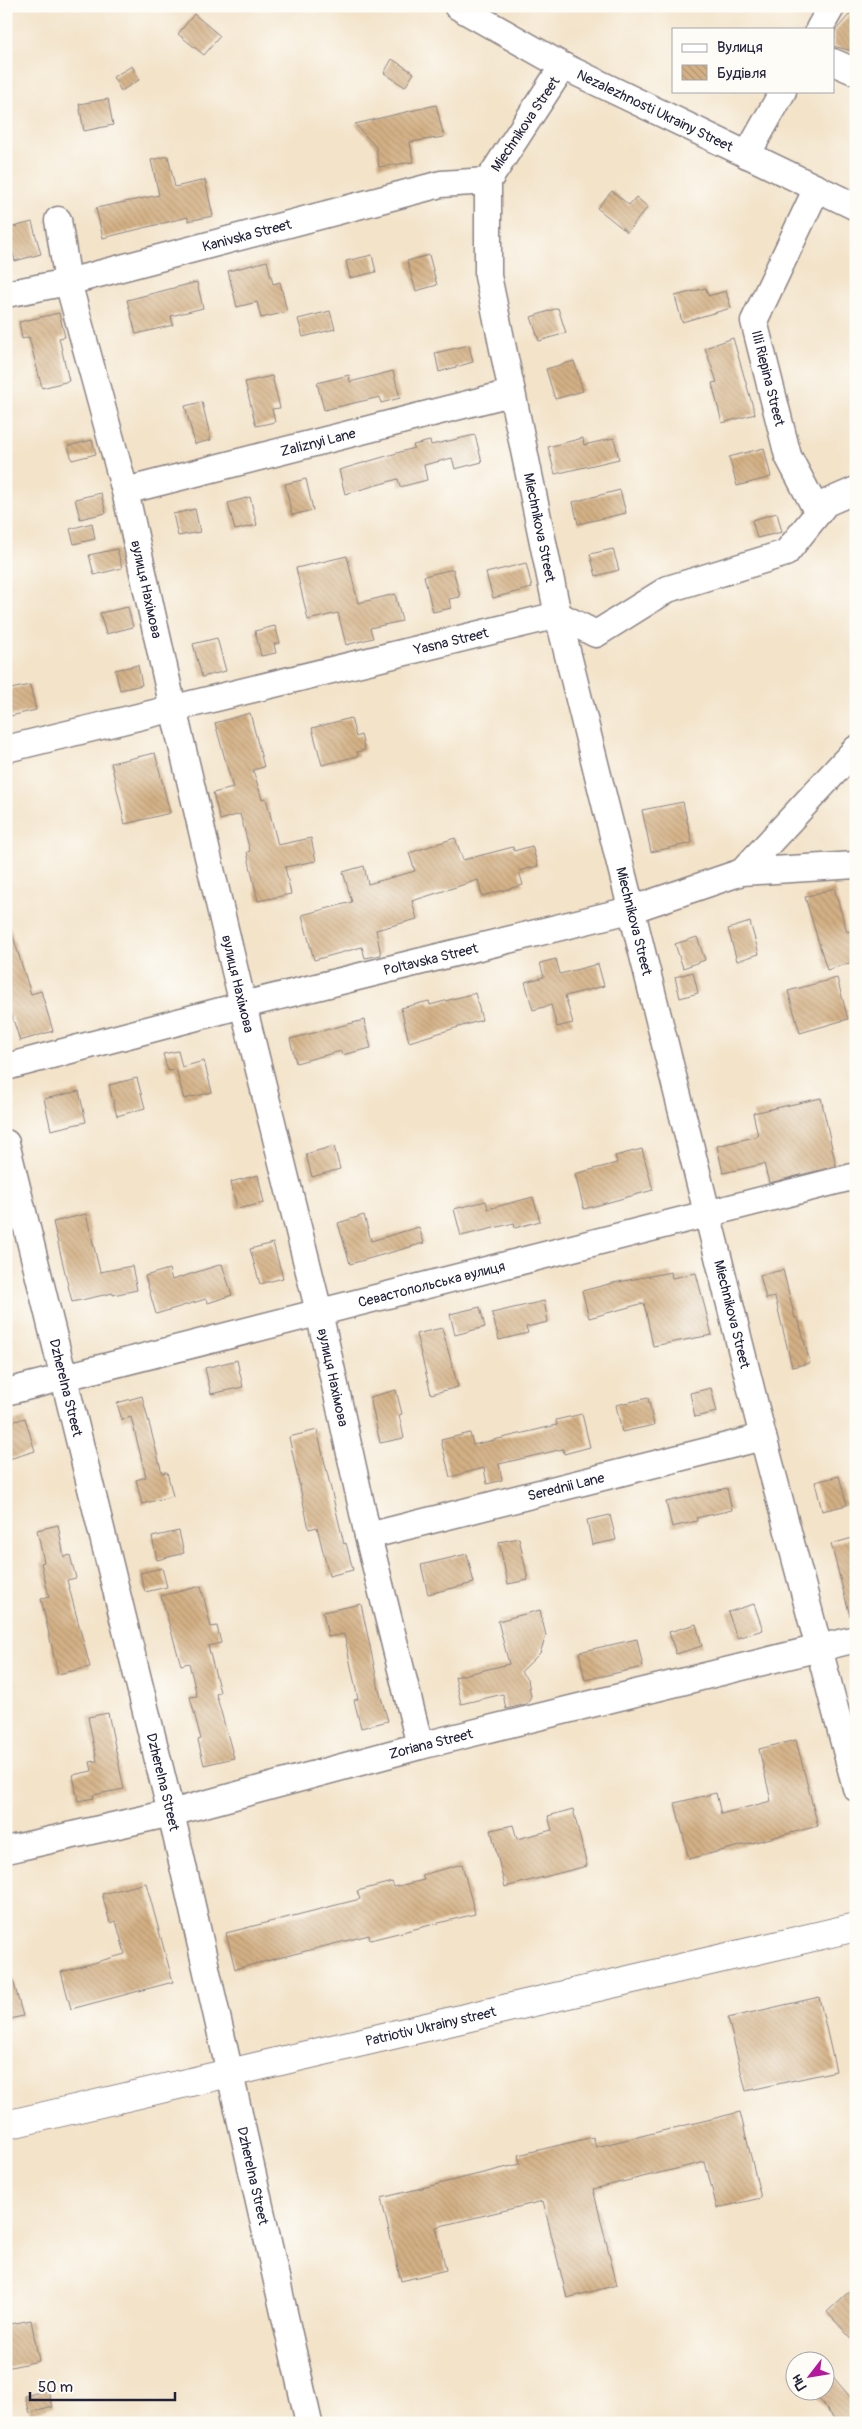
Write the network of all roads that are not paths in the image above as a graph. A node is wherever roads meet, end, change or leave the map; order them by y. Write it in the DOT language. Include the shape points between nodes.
graph roads {
  1 [pos="457,6"];
  2 [pos="832,6"];
  3 [pos="820,28"];
  4 [pos="834,62"];
  5 [pos="563,66"];
  6 [pos="856,72"];
  7 [pos="782,92"];
  8 [pos="747,154"];
  9 [pos="488,181"];
  10 [pos="817,188"];
  11 [pos="856,207"];
  12 [pos="58,220"];
  13 [pos="68,282"];
  14 [pos="6,294"];
  15 [pos="511,393"];
  16 [pos="856,490"];
  17 [pos="125,491"];
  18 [pos="818,513"];
  19 [pos="558,615"];
  20 [pos="173,708"];
  21 [pos="6,749"];
  22 [pos="856,749"];
  23 [pos="856,865"];
  24 [pos="742,872"];
  25 [pos="630,910"];
  26 [pos="243,1005"];
  27 [pos="6,1067"];
  28 [pos="6,1143"];
  29 [pos="856,1176"];
  30 [pos="708,1215"];
  31 [pos="320,1312"];
  32 [pos="64,1378"];
  33 [pos="6,1392"];
  34 [pos="764,1438"];
  35 [pos="368,1536"];
  36 [pos="856,1639"];
  37 [pos="818,1648"];
  38 [pos="420,1746"];
  39 [pos="856,1788"];
  40 [pos="171,1813"];
  41 [pos="6,1850"];
  42 [pos="856,1927"];
  43 [pos="229,2075"];
  44 [pos="6,2125"];
  45 [pos="309,2423"];
  1 -- 5 [label="street, Nezalezhnosti Ukrainy Street"];
  2 -- 3 [label="street"];
  4 -- 6 [label="street"];
  5 -- 8 [label="street, Nezalezhnosti Ukrainy Street"];
  5 -- 9 [label="street, Miechnikova Street"];
  7 -- 8 [label="street"];
  8 -- 10 [label="street, Nezalezhnosti Ukrainy Street"];
  9 -- 13 [label="street, Kanivska Street" via="441,184"];
  9 -- 15 [label="street, Miechnikova Street" via="488,276"];
  10 -- 11 [label="street, Nezalezhnosti Ukrainy Street"];
  10 -- 18 [label="street, Illi Riepina Street" via="754,321 788,456"];
  12 -- 13 [label="street, вулиця Нахімова"];
  13 -- 14 [label="street, Kanivska Street"];
  13 -- 17 [label="street, вулиця Нахімова"];
  15 -- 17 [label="street, Zaliznyi Lane"];
  15 -- 19 [label="street, Miechnikova Street"];
  16 -- 18 [label="street" via="826,503"];
  17 -- 20 [label="street, вулиця Нахімова"];
  18 -- 19 [label="street" via="786,553 668,589 596,634"];
  19 -- 20 [label="street, Yasna Street"];
  19 -- 25 [label="street, Miechnikova Street"];
  20 -- 21 [label="street, Yasna Street"];
  20 -- 26 [label="street, вулиця Нахімова"];
  22 -- 24 [label="street"];
  23 -- 24 [label="street, Poltavska Street"];
  24 -- 25 [label="street, Poltavska Street"];
  25 -- 26 [label="street, Poltavska Street"];
  25 -- 30 [label="street, Miechnikova Street"];
  26 -- 27 [label="street, Poltavska Street"];
  26 -- 31 [label="street, вулиця Нахімова"];
  28 -- 32 [label="street, Dzherelna Street"];
  29 -- 30 [label="street, Севастопольська вулиця"];
  30 -- 31 [label="street, Севастопольська вулиця"];
  30 -- 34 [label="street, Miechnikova Street"];
  31 -- 32 [label="street, Севастопольська вулиця"];
  31 -- 35 [label="street, вулиця Нахімова"];
  32 -- 33 [label="street, Севастопольська вулиця"];
  32 -- 40 [label="street, Dzherelna Street"];
  34 -- 35 [label="street, Serednii Lane"];
  34 -- 37 [label="street, Miechnikova Street"];
  35 -- 38 [label="street, вулиця Нахімова"];
  36 -- 37 [label="street, Zoriana Street"];
  37 -- 38 [label="street, Zoriana Street"];
  37 -- 39 [label="street, Miechnikova Street"];
  38 -- 40 [label="street, Zoriana Street"];
  40 -- 41 [label="street, Zoriana Street"];
  40 -- 43 [label="street, Dzherelna Street"];
  42 -- 43 [label="main road, Patriotiv Ukrainy street"];
  43 -- 44 [label="main road, Patriotiv Ukrainy street"];
  43 -- 45 [label="street, Dzherelna Street"];
}
